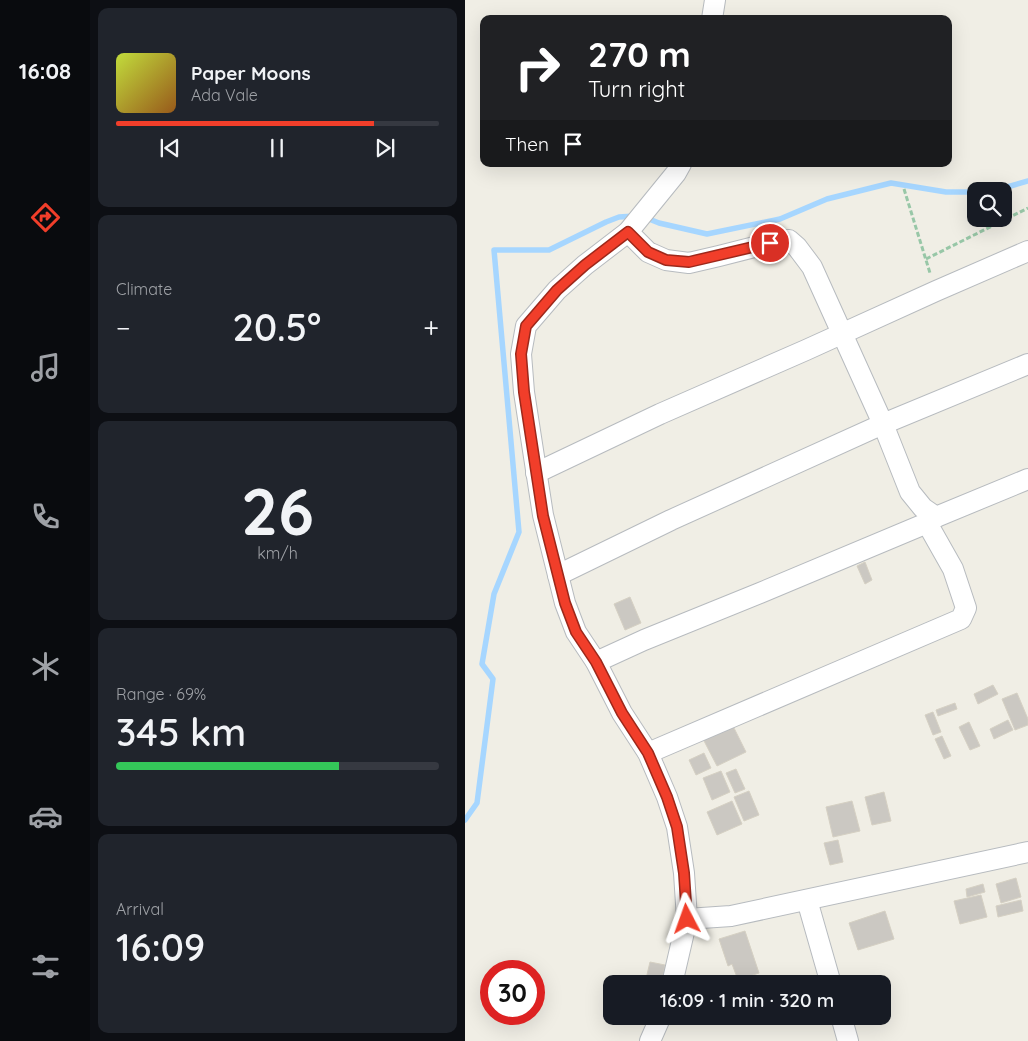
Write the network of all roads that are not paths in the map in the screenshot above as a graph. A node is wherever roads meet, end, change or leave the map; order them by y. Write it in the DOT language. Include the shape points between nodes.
graph roads {
  1 [pos="715,0"];
  2 [pos="713,15"];
  3 [pos="679,167"];
  4 [pos="628,232"];
  5 [pos="1028,251"];
  6 [pos="841,334"];
  7 [pos="1028,364"];
  8 [pos="883,424"];
  9 [pos="536,473"];
  10 [pos="1025,487"];
  11 [pos="931,520"];
  12 [pos="558,575"];
  13 [pos="596,662"];
  14 [pos="648,753"];
  15 [pos="1028,852"];
  16 [pos="807,900"];
  17 [pos="687,919"];
  18 [pos="674,975"];
  19 [pos="828,975"];
  20 [pos="657,1025"];
  21 [pos="844,1025"];
  22 [pos="650,1041"];
  23 [pos="848,1041"];
  1 -- 2 [label="street"];
  3 -- 4 [label="street"];
  4 -- 6 [label="street" via="648,252 666,260 689,262 789,240 812,266"];
  4 -- 9 [label="street" via="557,290 526,326 521,354"];
  5 -- 6 [label="street"];
  6 -- 8 [label="street"];
  6 -- 9 [label="street"];
  7 -- 8 [label="street"];
  8 -- 11 [label="street" via="911,492"];
  8 -- 12 [label="street"];
  9 -- 12 [label="street"];
  10 -- 11 [label="street"];
  11 -- 13 [label="street"];
  11 -- 14 [label="street" via="966,608 961,619"];
  12 -- 13 [label="street" via="576,632"];
  13 -- 14 [label="street" via="622,713"];
  14 -- 17 [label="street" via="677,827"];
  15 -- 16 [label="street"];
  16 -- 17 [label="street" via="731,916"];
  16 -- 19 [label="street"];
  17 -- 18 [label="street"];
  20 -- 22 [label="street"];
  21 -- 23 [label="street"];
}
